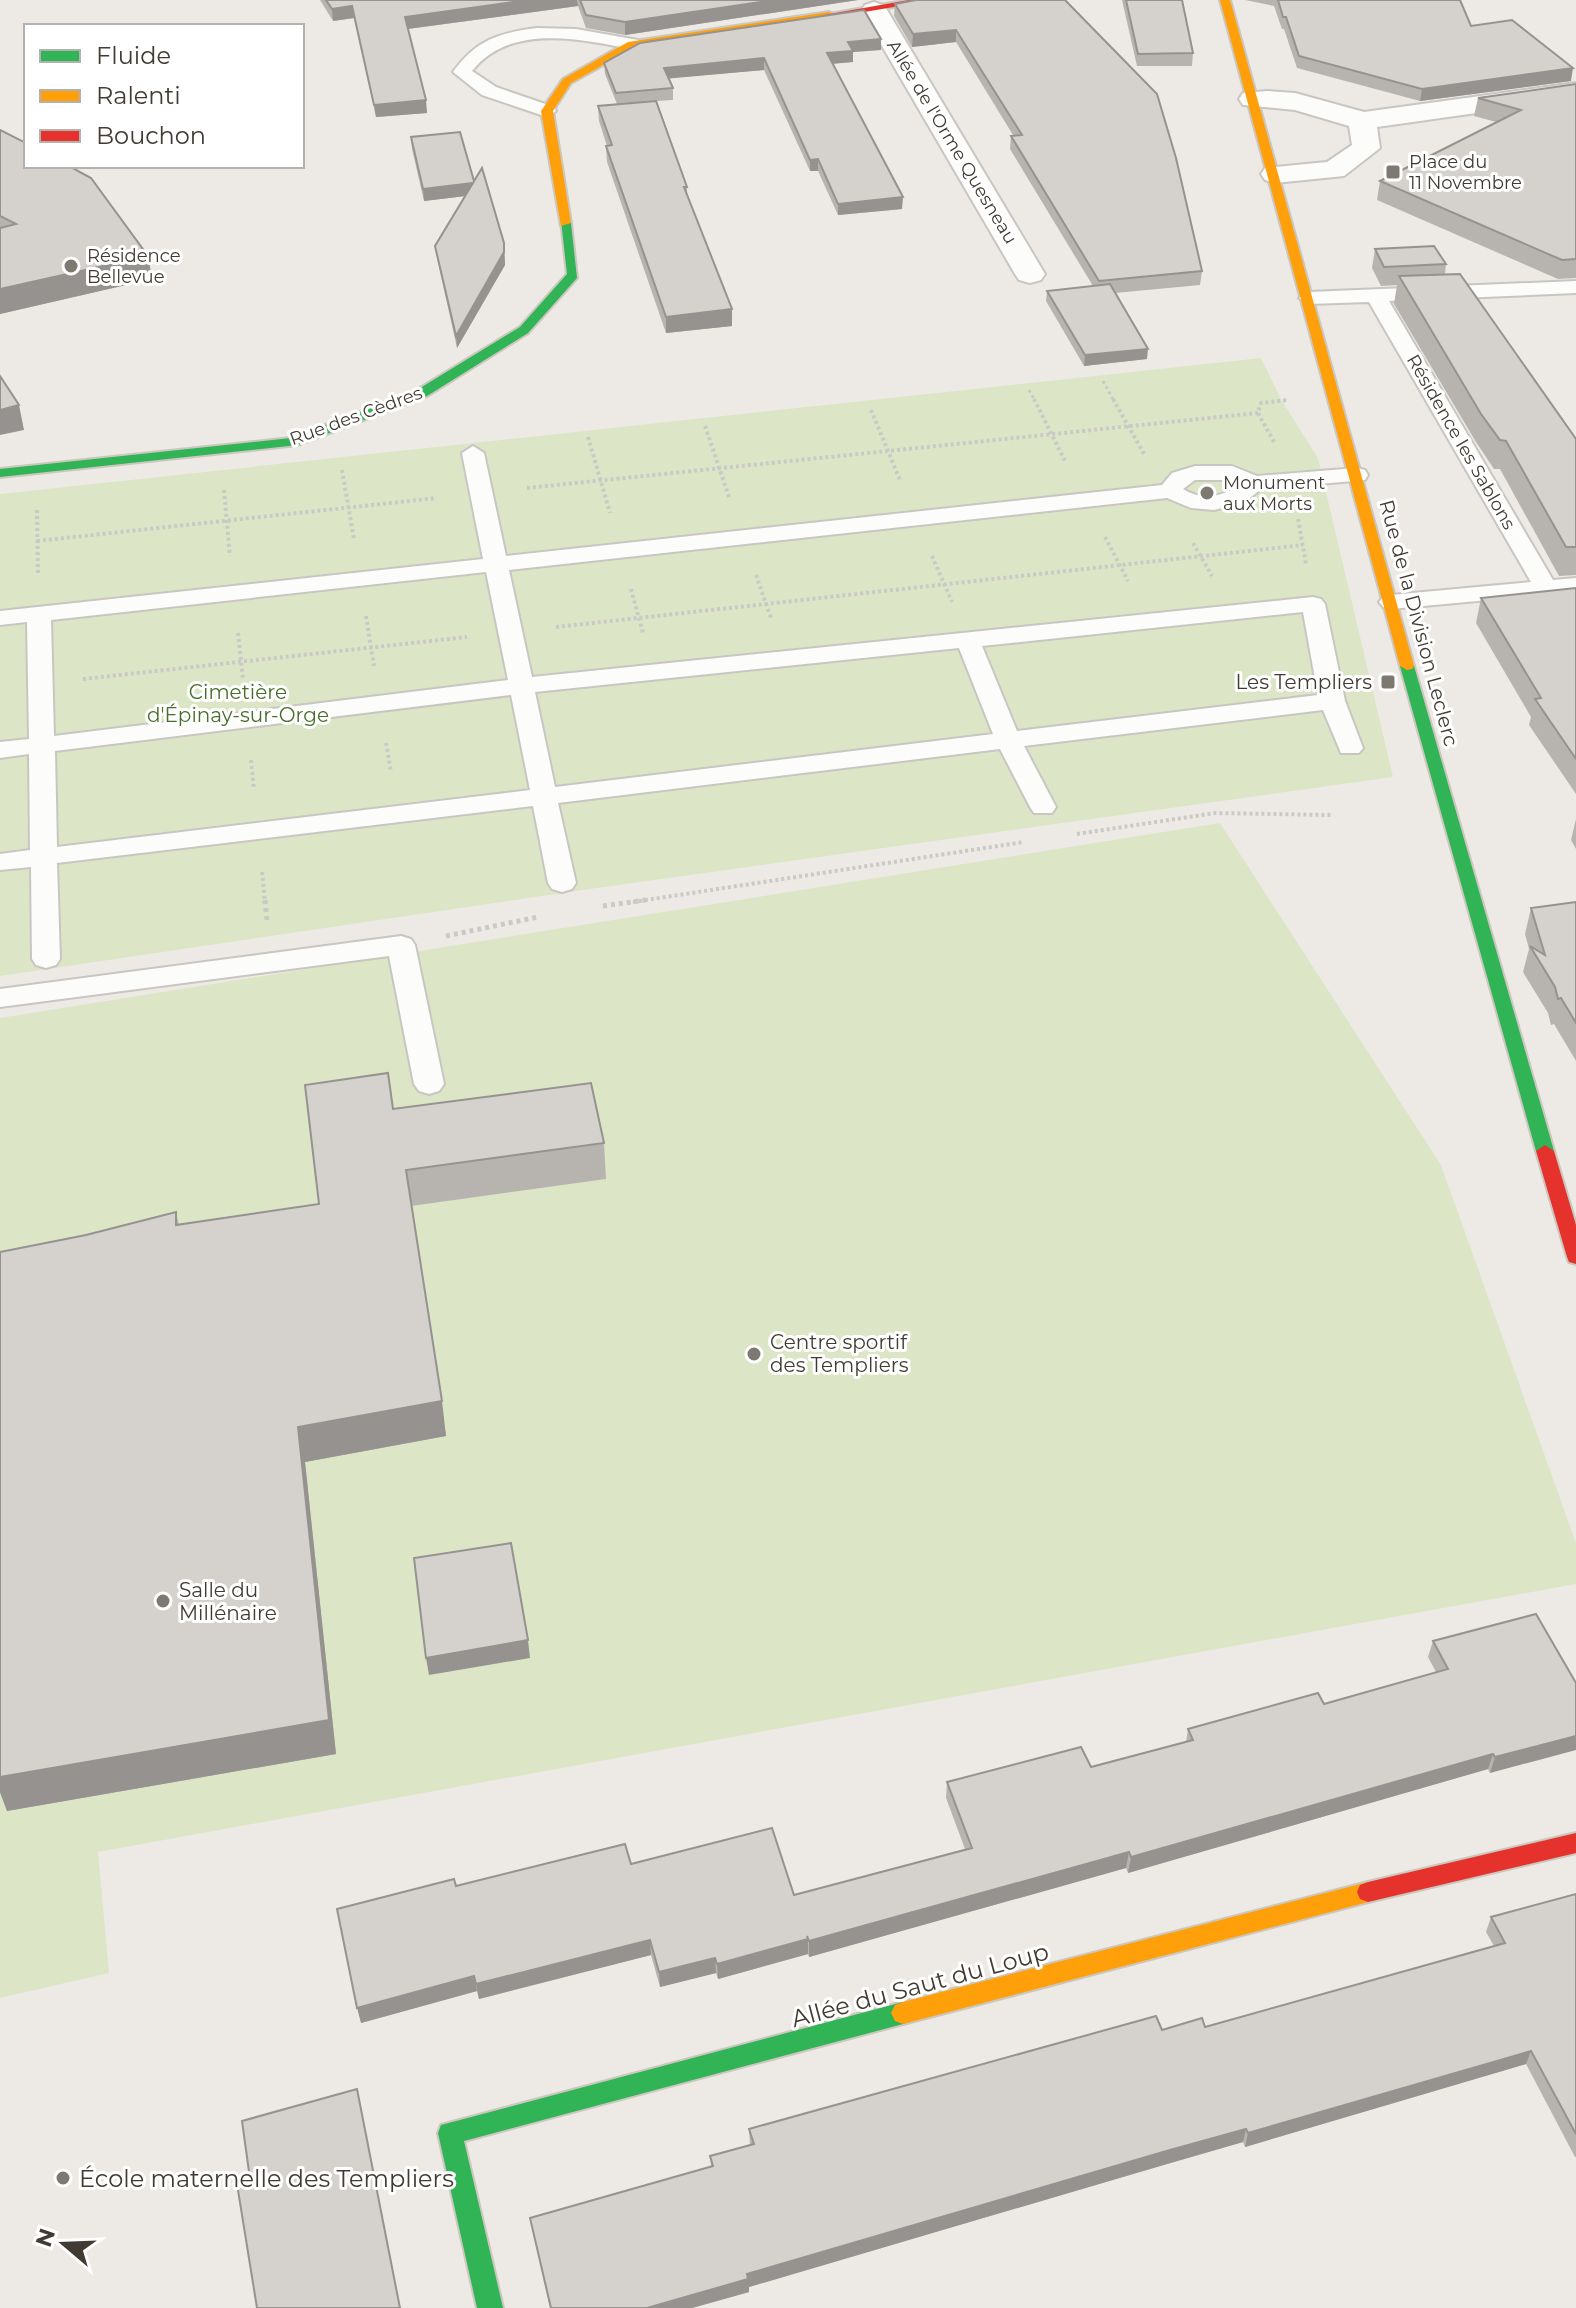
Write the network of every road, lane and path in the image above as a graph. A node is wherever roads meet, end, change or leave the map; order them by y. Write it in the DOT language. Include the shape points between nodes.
graph roads {
  1 [pos="930,0"];
  2 [pos="1225,0"];
  3 [pos="874,10"];
  4 [pos="632,44"];
  5 [pos="1576,91"];
  6 [pos="1253,99"];
  7 [pos="547,111"];
  8 [pos="1362,121"];
  9 [pos="1275,174"];
  10 [pos="1030,274"];
  11 [pos="1576,287"];
  12 [pos="1376,296"];
  13 [pos="1309,298"];
  14 [pos="1336,397"];
  15 [pos="1258,413"];
  16 [pos="473,453"];
  17 [pos="342,465"];
  18 [pos="0,473"];
  19 [pos="1357,475"];
  20 [pos="1291,480"];
  21 [pos="481,493"];
  22 [pos="36,501"];
  23 [pos="348,507"];
  24 [pos="37,541"];
  25 [pos="1303,545"];
  26 [pos="496,562"];
  27 [pos="360,577"];
  28 [pos="1576,585"];
  29 [pos="1546,588"];
  30 [pos="1391,602"];
  31 [pos="1313,604"];
  32 [pos="39,614"];
  33 [pos="0,618"];
  34 [pos="510,633"];
  35 [pos="968,640"];
  36 [pos="371,648"];
  37 [pos="41,684"];
  38 [pos="521,686"];
  39 [pos="1332,701"];
  40 [pos="380,703"];
  41 [pos="1008,740"];
  42 [pos="42,745"];
  43 [pos="1350,748"];
  44 [pos="0,750"];
  45 [pos="544,796"];
  46 [pos="1043,807"];
  47 [pos="398,814"];
  48 [pos="1331,815"];
  49 [pos="1076,834"];
  50 [pos="1029,841"];
  51 [pos="44,857"];
  52 [pos="0,862"];
  53 [pos="562,883"];
  54 [pos="596,907"];
  55 [pos="550,915"];
  56 [pos="401,945"];
  57 [pos="46,959"];
  58 [pos="0,998"];
  59 [pos="429,1084"];
  60 [pos="1576,1257"];
  61 [pos="1576,1843"];
  62 [pos="490,2308"];
  1 -- 3 [label="street"];
  2 -- 6 [label="street, Rue de la Division Leclerc"];
  3 -- 4 [label="street"];
  3 -- 10 [label="street, Allée de l'Orme Quesneau"];
  4 -- 7 [label="street" via="567,81"];
  4 -- 7 [label="lane" via="555,33 515,38 481,49 462,72 489,91"];
  5 -- 8 [label="street"];
  6 -- 8 [label="street" via="1318,105"];
  6 -- 9 [label="street, Rue de la Division Leclerc"];
  7 -- 18 [label="street, Rue des Cèdres" via="573,275 524,330 422,393 293,442"];
  8 -- 9 [label="street" via="1366,148 1334,170"];
  9 -- 13 [label="street, Rue de la Division Leclerc"];
  11 -- 12 [label="lane"];
  12 -- 13 [label="lane"];
  12 -- 29 [label="lane, Résidence les Sablons"];
  13 -- 14 [label="street, Rue de la Division Leclerc"];
  14 -- 15 [label="path" via="1261,403"];
  14 -- 19 [label="street, Rue de la Division Leclerc"];
  15 -- 20 [label="path"];
  15 -- 21 [label="path"];
  16 -- 21 [label="lane"];
  17 -- 23 [label="path"];
  19 -- 20 [label="lane"];
  19 -- 30 [label="street, Rue de la Division Leclerc"];
  20 -- 25 [label="path"];
  20 -- 26 [label="lane" via="1254,483 1240,497 1204,503 1171,491"];
  21 -- 23 [label="path"];
  21 -- 26 [label="lane"];
  22 -- 24 [label="path"];
  23 -- 24 [label="path"];
  23 -- 27 [label="path"];
  24 -- 32 [label="path"];
  25 -- 31 [label="path"];
  25 -- 34 [label="path"];
  26 -- 27 [label="lane"];
  26 -- 34 [label="lane"];
  27 -- 32 [label="lane"];
  27 -- 36 [label="path"];
  28 -- 29 [label="lane"];
  29 -- 30 [label="lane"];
  30 -- 60 [label="street, Rue de la Division Leclerc"];
  31 -- 35 [label="lane"];
  31 -- 39 [label="lane"];
  32 -- 33 [label="lane"];
  32 -- 37 [label="lane"];
  34 -- 36 [label="path"];
  34 -- 38 [label="lane"];
  35 -- 38 [label="lane"];
  35 -- 41 [label="lane"];
  36 -- 37 [label="path"];
  36 -- 40 [label="path"];
  37 -- 42 [label="lane"];
  38 -- 40 [label="lane"];
  38 -- 45 [label="lane"];
  39 -- 41 [label="lane"];
  39 -- 43 [label="lane"];
  40 -- 42 [label="lane"];
  40 -- 47 [label="path"];
  41 -- 45 [label="lane"];
  41 -- 46 [label="lane"];
  42 -- 44 [label="lane"];
  42 -- 51 [label="lane"];
  45 -- 47 [label="lane"];
  45 -- 53 [label="lane"];
  47 -- 51 [label="lane"];
  48 -- 49 [label="path" via="1215,813"];
  50 -- 54 [label="path"];
  51 -- 52 [label="lane"];
  51 -- 57 [label="lane"];
  55 -- 56 [label="path"];
  56 -- 58 [label="lane"];
  56 -- 59 [label="lane"];
  61 -- 62 [label="street, Allée du Saut du Loup" via="1345,1897 450,2133"];
}
